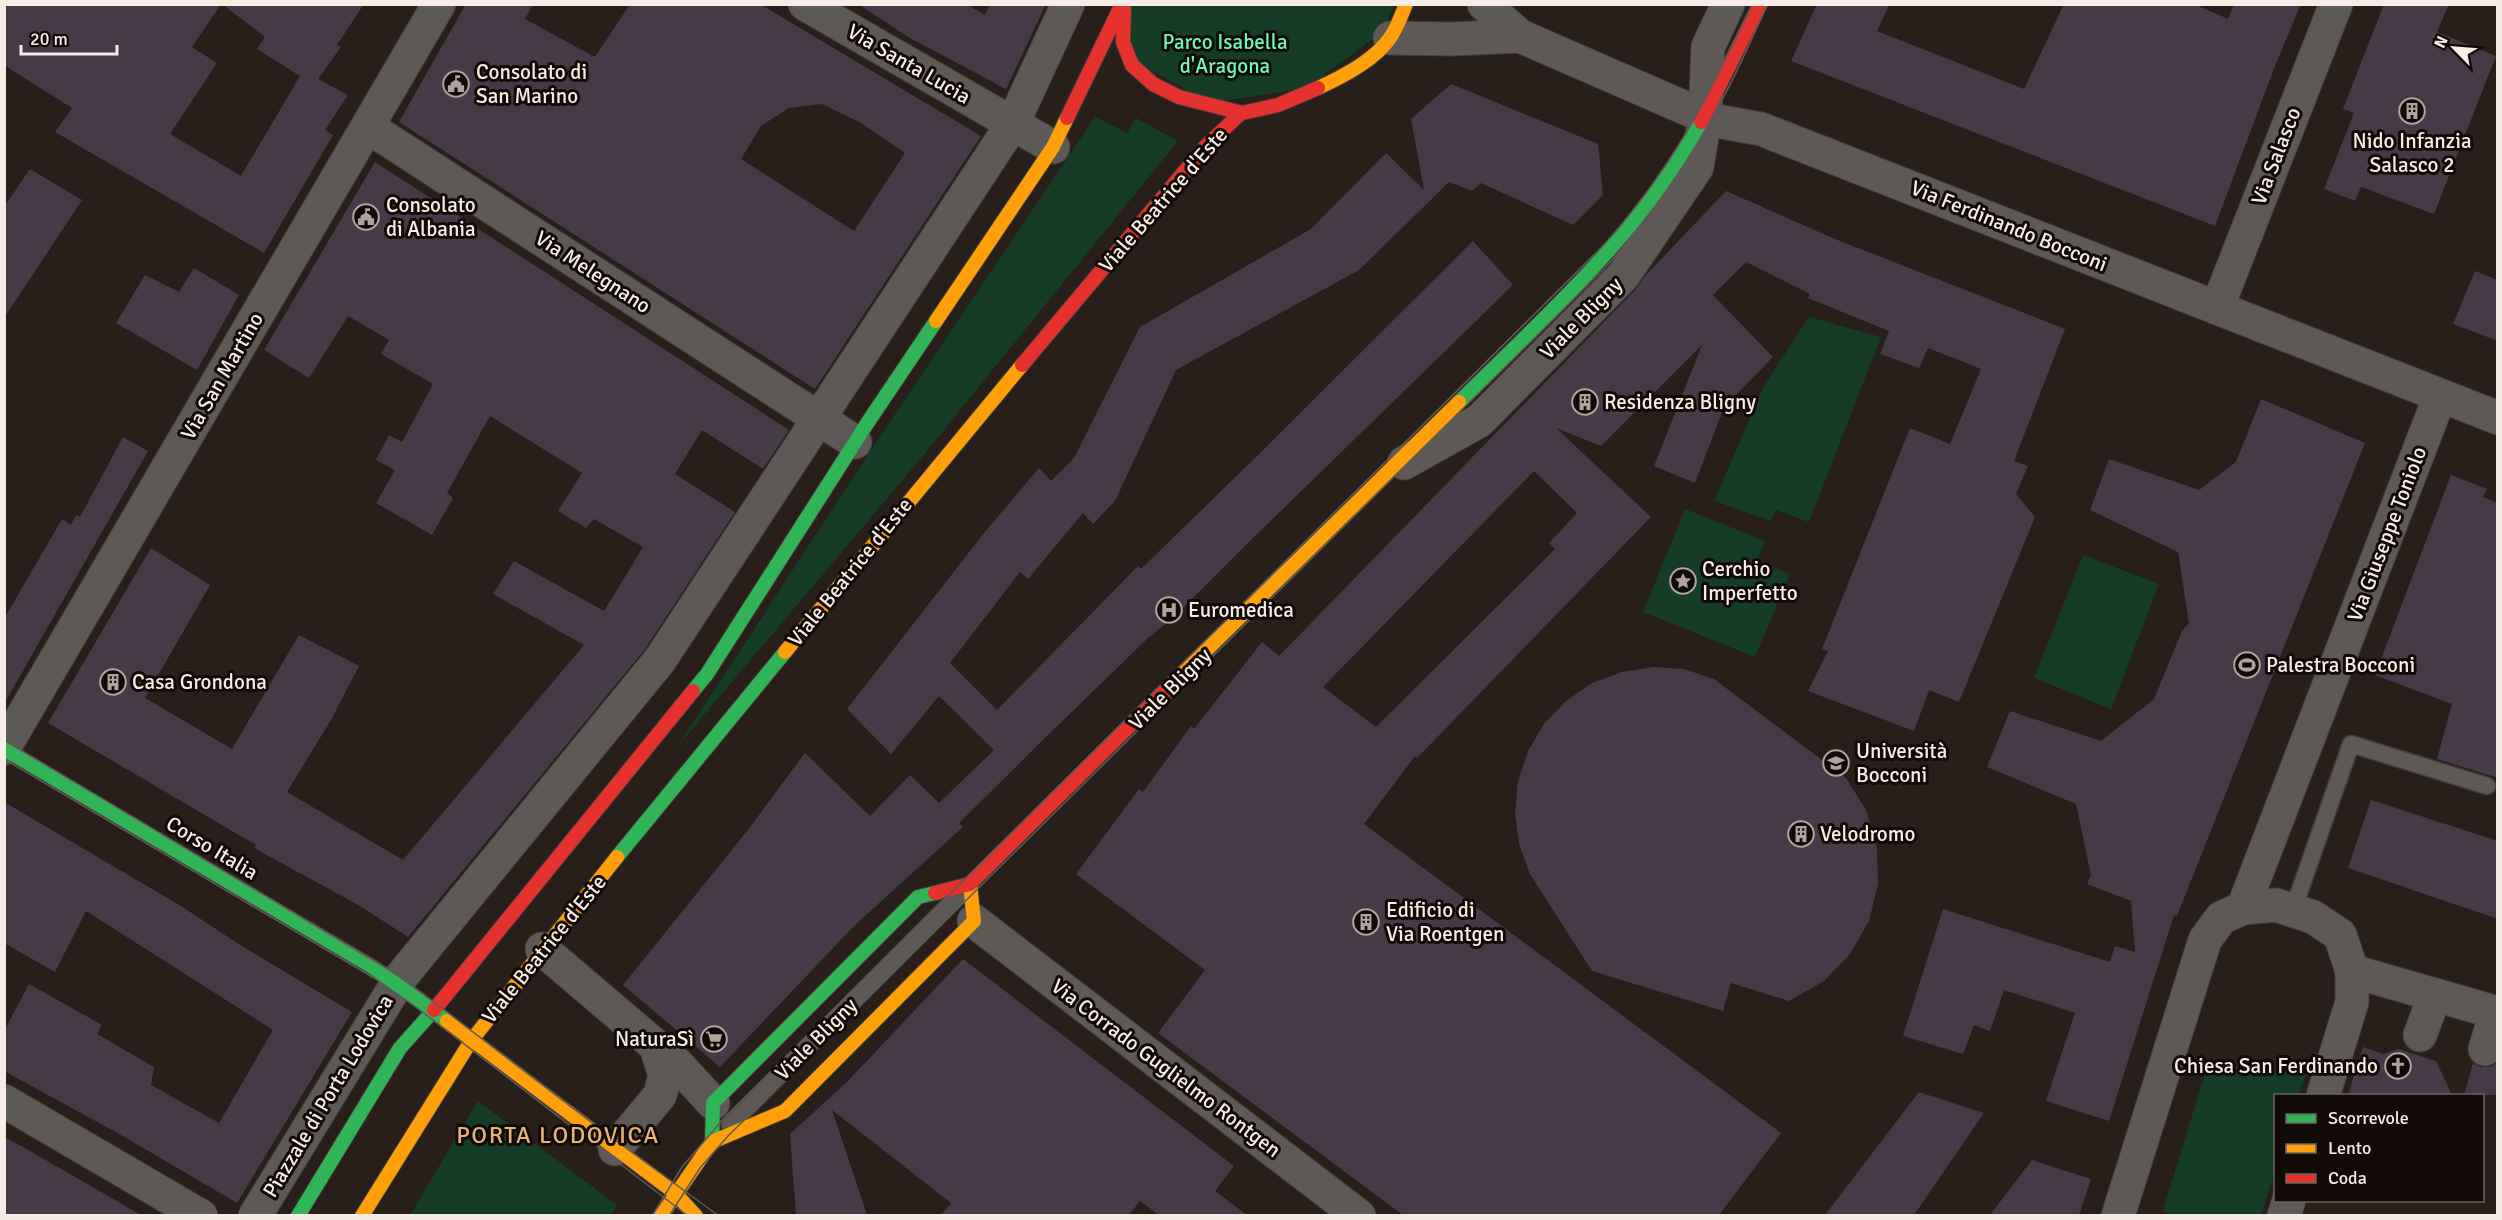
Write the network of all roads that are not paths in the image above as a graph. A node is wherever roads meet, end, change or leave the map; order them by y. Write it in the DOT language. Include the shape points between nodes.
graph roads {
  1 [pos="439,4"];
  2 [pos="805,4"];
  3 [pos="1068,4"];
  4 [pos="1123,4"];
  5 [pos="1406,4"];
  6 [pos="1484,4"];
  7 [pos="1728,4"];
  8 [pos="1760,4"];
  9 [pos="2336,4"];
  10 [pos="1520,36"];
  11 [pos="1390,38"];
  12 [pos="1241,113"];
  13 [pos="1706,117"];
  14 [pos="1013,123"];
  15 [pos="368,127"];
  16 [pos="1053,147"];
  17 [pos="2217,308"];
  18 [pos="2440,396"];
  19 [pos="818,418"];
  20 [pos="2498,418"];
  21 [pos="855,442"];
  22 [pos="1394,468"];
  23 [pos="683,625"];
  24 [pos="721,651"];
  25 [pos="4,749"];
  26 [pos="2487,786"];
  27 [pos="970,884"];
  28 [pos="2243,908"];
  29 [pos="2293,910"];
  30 [pos="974,921"];
  31 [pos="542,949"];
  32 [pos="2352,971"];
  33 [pos="396,984"];
  34 [pos="2435,995"];
  35 [pos="432,1010"];
  36 [pos="2497,1013"];
  37 [pos="2420,1035"];
  38 [pos="471,1041"];
  39 [pos="656,1047"];
  40 [pos="2485,1049"];
  41 [pos="2323,1094"];
  42 [pos="4,1101"];
  43 [pos="713,1103"];
  44 [pos="712,1142"];
  45 [pos="615,1149"];
  46 [pos="675,1193"];
  47 [pos="201,1215"];
  48 [pos="255,1215"];
  49 [pos="298,1215"];
  50 [pos="362,1215"];
  51 [pos="661,1215"];
  52 [pos="696,1215"];
  53 [pos="711,1215"];
  54 [pos="1359,1215"];
  55 [pos="2118,1215"];
  1 -- 15 [label="street, Via San Martino"];
  2 -- 14 [label="street, Via Santa Lucia"];
  3 -- 14 [label="street"];
  4 -- 12 [label="main road" via="1125,53 1137,73 1162,90 1198,104"];
  4 -- 16 [label="main road"];
  5 -- 11 [label="main road"];
  6 -- 10 [label="street, Via Ferdinando Bocconi"];
  7 -- 13 [label="street, Viale Bligny" via="1708,47"];
  8 -- 13 [label="main road, Viale Bligny"];
  9 -- 17 [label="street, Via Salasco"];
  10 -- 11 [label="street, Via Ferdinando Bocconi"];
  10 -- 13 [label="street, Via Ferdinando Bocconi"];
  11 -- 12 [label="main road" via="1357,67 1320,88"];
  12 -- 31 [label="main road, Viale Beatrice d'Este" via="1206,147 930,474"];
  13 -- 17 [label="street, Via Ferdinando Bocconi" via="1761,129"];
  13 -- 22 [label="street, Viale Bligny" via="1697,167 1623,276 1479,421"];
  14 -- 16 [label="street"];
  14 -- 19 [label="street"];
  15 -- 19 [label="street, Via Melegnano"];
  15 -- 25 [label="street, Via San Martino"];
  16 -- 21 [label="main road"];
  17 -- 18 [label="street, Via Ferdinando Bocconi"];
  18 -- 20 [label="street, Via Ferdinando Bocconi"];
  18 -- 28 [label="street, Via Giuseppe Toniolo"];
  19 -- 21 [label="street"];
  19 -- 23 [label="street"];
  21 -- 24 [label="main road"];
  22 -- 27 [label="main road, Viale Bligny"];
  23 -- 24 [label="street"];
  23 -- 33 [label="street" via="660,660"];
  24 -- 35 [label="main road"];
  25 -- 33 [label="main road, Corso Italia"];
  26 -- 29 [label="lane" via="2351,744"];
  27 -- 30 [label="main road"];
  27 -- 43 [label="main road, Viale Bligny" via="918,897"];
  27 -- 44 [label="lane, Viale Bligny"];
  28 -- 29 [label="street" via="2277,905"];
  28 -- 55 [label="street" via="2221,918 2205,940"];
  29 -- 32 [label="street" via="2313,917 2340,936"];
  30 -- 44 [label="main road, Viale Bligny" via="785,1111"];
  30 -- 54 [label="street, Via Corrado Guglielmo Rontgen"];
  31 -- 38 [label="main road, Viale Beatrice d'Este"];
  31 -- 39 [label="street"];
  32 -- 34 [label="street"];
  32 -- 41 [label="street" via="2352,1002"];
  33 -- 35 [label="main road, Piazzale di Porta Lodovica"];
  33 -- 48 [label="street, Piazzale di Porta Lodovica"];
  34 -- 36 [label="street"];
  34 -- 37 [label="street"];
  35 -- 38 [label="main road, Piazzale di Porta Lodovica"];
  35 -- 49 [label="main road, Piazzale di Porta Lodovica" via="400,1048"];
  36 -- 40 [label="street"];
  38 -- 45 [label="main road, Piazzale di Porta Lodovica"];
  38 -- 50 [label="main road"];
  39 -- 43 [label="street"];
  39 -- 45 [label="street" via="665,1075 660,1095"];
  42 -- 47 [label="street"];
  43 -- 44 [label="main road"];
  44 -- 46 [label="main road"];
  45 -- 46 [label="main road, Piazzale di Porta Lodovica"];
  46 -- 51 [label="main road"];
  46 -- 52 [label="main road, Piazzale di Porta Lodovica"];
  46 -- 53 [label="lane"];
}
